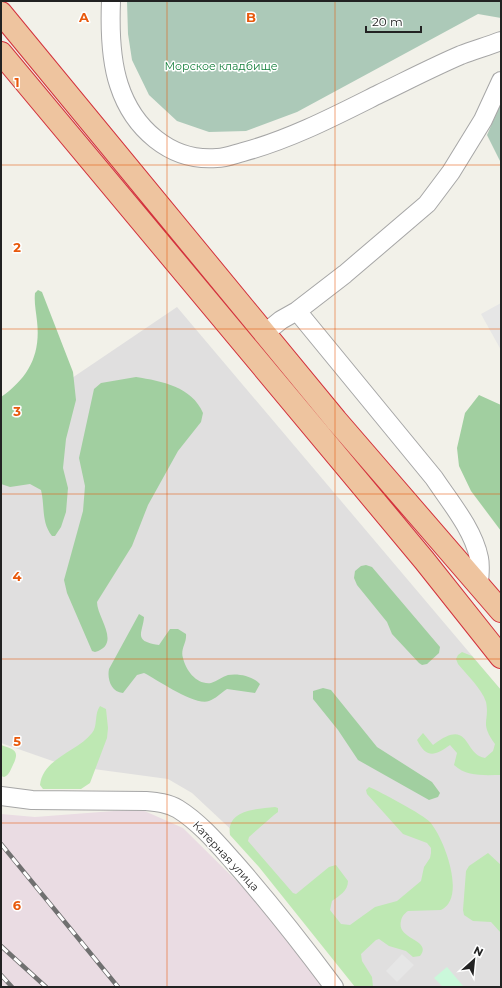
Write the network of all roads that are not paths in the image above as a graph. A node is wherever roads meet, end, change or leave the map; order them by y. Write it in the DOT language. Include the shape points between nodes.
graph roads {
  1 [pos="111,1"];
  2 [pos="1,12"];
  3 [pos="501,41"];
  4 [pos="1,53"];
  5 [pos="501,81"];
  6 [pos="297,311"];
  7 [pos="265,333"];
  8 [pos="479,586"];
  9 [pos="501,611"];
  10 [pos="501,657"];
  11 [pos="3,796"];
  12 [pos="334,987"];
  1 -- 3 [label="street" via="115,64 119,84 129,109 164,147 182,155 200,158 232,155 299,133 462,55"];
  2 -- 7 [label="highway"];
  4 -- 10 [label="highway" via="414,548"];
  5 -- 6 [label="street" via="483,120 451,172 427,204"];
  6 -- 7 [label="street"];
  6 -- 8 [label="street" via="434,478 454,507 480,559"];
  7 -- 8 [label="highway"];
  8 -- 9 [label="highway"];
  11 -- 12 [label="street, Катерная улица" via="32,800 163,802 178,808 216,842 287,923"];
}
